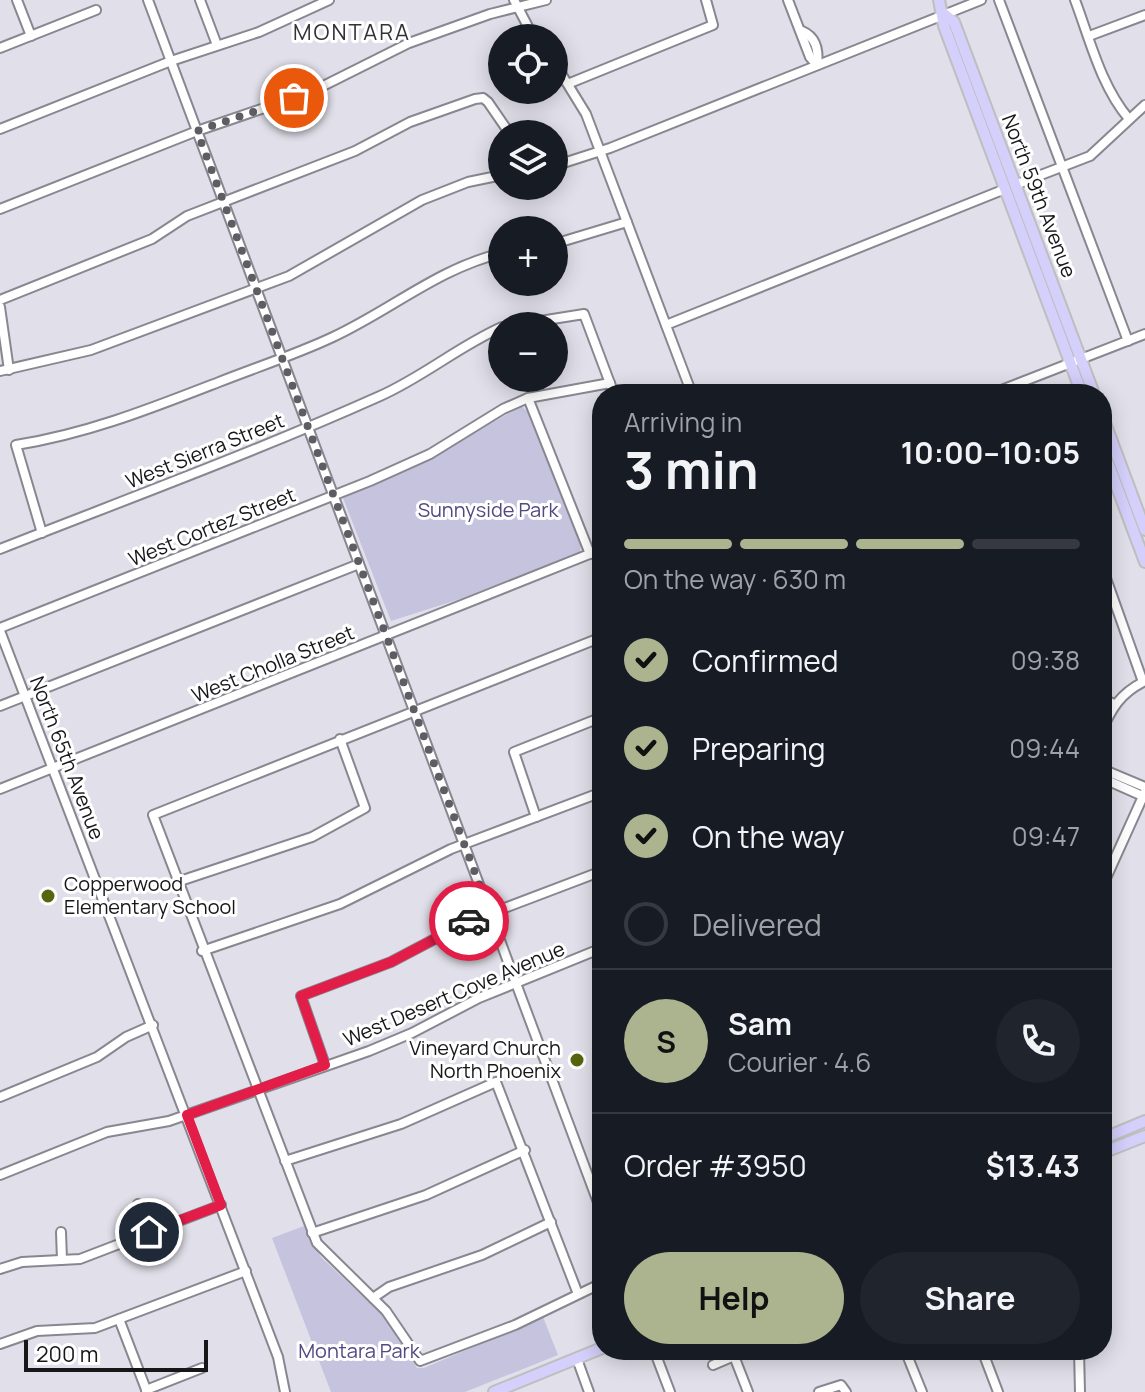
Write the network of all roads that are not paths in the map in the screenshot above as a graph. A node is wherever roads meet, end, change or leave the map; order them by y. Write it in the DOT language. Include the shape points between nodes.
graph roads {
  1 [pos="17,0"];
  2 [pos="148,0"];
  3 [pos="200,0"];
  4 [pos="329,0"];
  5 [pos="546,0"];
  6 [pos="706,0"];
  7 [pos="788,0"];
  8 [pos="939,0"];
  9 [pos="981,0"];
  10 [pos="999,0"];
  11 [pos="1075,0"];
  12 [pos="516,4"];
  13 [pos="96,10"];
  14 [pos="944,14"];
  15 [pos="1145,15"];
  16 [pos="527,24"];
  17 [pos="31,36"];
  18 [pos="1089,36"];
  19 [pos="217,45"];
  20 [pos="0,48"];
  21 [pos="171,61"];
  22 [pos="817,65"];
  23 [pos="568,80"];
  24 [pos="570,83"];
  25 [pos="1145,105"];
  26 [pos="1129,119"];
  27 [pos="500,120"];
  28 [pos="0,129"];
  29 [pos="197,131"];
  30 [pos="601,151"];
  31 [pos="568,162"];
  32 [pos="1062,167"];
  33 [pos="488,178"];
  34 [pos="1010,187"];
  35 [pos="223,201"];
  36 [pos="0,209"];
  37 [pos="627,222"];
  38 [pos="568,240"];
  39 [pos="488,258"];
  40 [pos="256,288"];
  41 [pos="0,300"];
  42 [pos="0,307"];
  43 [pos="568,317"];
  44 [pos="666,325"];
  45 [pos="488,334"];
  46 [pos="1145,334"];
  47 [pos="1128,341"];
  48 [pos="282,358"];
  49 [pos="1076,360"];
  50 [pos="4,371"];
  51 [pos="610,383"];
  52 [pos="605,384"];
  53 [pos="688,384"];
  54 [pos="1016,384"];
  55 [pos="1080,384"];
  56 [pos="1089,384"];
  57 [pos="592,386"];
  58 [pos="528,398"];
  59 [pos="308,428"];
  60 [pos="1112,442"];
  61 [pos="1112,474"];
  62 [pos="333,495"];
  63 [pos="1145,530"];
  64 [pos="42,533"];
  65 [pos="0,549"];
  66 [pos="590,554"];
  67 [pos="1145,562"];
  68 [pos="359,564"];
  69 [pos="1112,597"];
  70 [pos="0,630"];
  71 [pos="386,637"];
  72 [pos="592,641"];
  73 [pos="26,695"];
  74 [pos="1114,704"];
  75 [pos="0,706"];
  76 [pos="1112,708"];
  77 [pos="413,709"];
  78 [pos="592,721"];
  79 [pos="340,739"];
  80 [pos="55,767"];
  81 [pos="1112,775"];
  82 [pos="1112,781"];
  83 [pos="0,789"];
  84 [pos="1145,793"];
  85 [pos="592,796"];
  86 [pos="536,817"];
  87 [pos="464,844"];
  88 [pos="1112,865"];
  89 [pos="592,875"];
  90 [pos="177,882"];
  91 [pos="490,913"];
  92 [pos="202,951"];
  93 [pos="592,952"];
  94 [pos="516,982"];
  95 [pos="153,1025"];
  96 [pos="325,1065"];
  97 [pos="255,1089"];
  98 [pos="0,1097"];
  99 [pos="187,1115"];
  100 [pos="1145,1121"];
  101 [pos="1112,1135"];
  102 [pos="1145,1136"];
  103 [pos="1112,1149"];
  104 [pos="525,1150"];
  105 [pos="285,1161"];
  106 [pos="0,1175"];
  107 [pos="592,1186"];
  108 [pos="138,1204"];
  109 [pos="221,1205"];
  110 [pos="551,1222"];
  111 [pos="61,1232"];
  112 [pos="149,1232"];
  113 [pos="312,1233"];
  114 [pos="62,1260"];
  115 [pos="0,1269"];
  116 [pos="246,1271"];
  117 [pos="592,1288"];
  118 [pos="578,1294"];
  119 [pos="373,1298"];
  120 [pos="119,1319"];
  121 [pos="0,1344"];
  122 [pos="592,1352"];
  123 [pos="577,1359"];
  124 [pos="658,1360"];
  125 [pos="723,1360"];
  126 [pos="738,1360"];
  127 [pos="909,1360"];
  128 [pos="986,1360"];
  129 [pos="1079,1360"];
  130 [pos="713,1365"];
  131 [pos="202,1368"];
  132 [pos="843,1388"];
  133 [pos="147,1391"];
  134 [pos="285,1392"];
  135 [pos="494,1392"];
  136 [pos="589,1392"];
  137 [pos="670,1392"];
  138 [pos="748,1392"];
  139 [pos="819,1392"];
  140 [pos="922,1392"];
  141 [pos="998,1392"];
  142 [pos="1080,1392"];
  1 -- 17 [label="street"];
  2 -- 21 [label="street"];
  3 -- 19 [label="street"];
  4 -- 19 [label="street"];
  5 -- 12 [label="street"];
  6 -- 24 [label="street" via="713,25"];
  7 -- 22 [label="street" via="819,53"];
  8 -- 14 [label="main road, North 59th Avenue"];
  9 -- 14 [label="street"];
  10 -- 32 [label="street"];
  11 -- 18 [label="street"];
  12 -- 16 [label="street"];
  12 -- 29 [label="street" via="409,43 311,92"];
  13 -- 17 [label="street"];
  14 -- 22 [label="street"];
  14 -- 34 [label="main road, North 59th Avenue" via="954,22"];
  15 -- 18 [label="street"];
  17 -- 20 [label="street"];
  18 -- 26 [label="street" via="1116,104"];
  19 -- 21 [label="street"];
  21 -- 28 [label="street"];
  21 -- 29 [label="street"];
  22 -- 30 [label="street"];
  23 -- 24 [label="street"];
  24 -- 30 [label="street"];
  25 -- 26 [label="street"];
  26 -- 32 [label="street" via="1090,156"];
  27 -- 35 [label="street" via="483,98 410,122 310,171"];
  29 -- 35 [label="street"];
  29 -- 36 [label="street"];
  30 -- 31 [label="street"];
  30 -- 37 [label="street"];
  32 -- 34 [label="street"];
  32 -- 47 [label="street"];
  33 -- 40 [label="street" via="449,188 314,263"];
  34 -- 44 [label="street"];
  34 -- 49 [label="main road, North 59th Avenue"];
  35 -- 40 [label="street"];
  35 -- 41 [label="street" via="152,239"];
  37 -- 38 [label="street"];
  37 -- 44 [label="street"];
  39 -- 48 [label="street" via="449,271 368,320"];
  40 -- 48 [label="street"];
  40 -- 50 [label="street" via="91,350"];
  42 -- 50 [label="street"];
  43 -- 51 [label="street" via="584,314"];
  44 -- 53 [label="street"];
  45 -- 59 [label="street, West Sierra Street" via="384,394"];
  46 -- 47 [label="street"];
  47 -- 49 [label="street"];
  48 -- 59 [label="street"];
  48 -- 64 [label="street" via="113,423 16,445"];
  49 -- 54 [label="street"];
  49 -- 55 [label="main road, North 59th Avenue"];
  49 -- 56 [label="main road, North 59th Avenue"];
  51 -- 52 [label="street, West Cortez Street"];
  57 -- 58 [label="street, West Cortez Street"];
  58 -- 62 [label="street, West Cortez Street" via="430,454"];
  58 -- 66 [label="street"];
  59 -- 62 [label="street"];
  59 -- 64 [label="street, West Sierra Street"];
  60 -- 63 [label="main road"];
  61 -- 67 [label="main road"];
  62 -- 68 [label="street"];
  62 -- 70 [label="street, West Cortez Street"];
  64 -- 65 [label="street, West Sierra Street"];
  66 -- 71 [label="street, West Cholla Street"];
  68 -- 71 [label="street"];
  68 -- 73 [label="street"];
  69 -- 74 [label="street" via="1143,682"];
  70 -- 73 [label="street, North 65th Avenue"];
  71 -- 77 [label="street"];
  71 -- 80 [label="street, West Cholla Street"];
  72 -- 77 [label="street"];
  73 -- 75 [label="street"];
  73 -- 80 [label="street, North 65th Avenue"];
  74 -- 76 [label="street"];
  77 -- 79 [label="street"];
  77 -- 87 [label="street"];
  78 -- 86 [label="street" via="514,752"];
  79 -- 90 [label="street" via="153,815"];
  79 -- 90 [label="street" via="365,808 312,837"];
  80 -- 83 [label="street, West Cholla Street"];
  80 -- 95 [label="street, North 65th Avenue"];
  81 -- 84 [label="street"];
  82 -- 84 [label="street"];
  84 -- 88 [label="street"];
  85 -- 86 [label="street"];
  86 -- 87 [label="street"];
  87 -- 91 [label="street"];
  87 -- 92 [label="street" via="340,904"];
  89 -- 91 [label="street"];
  90 -- 92 [label="street"];
  91 -- 94 [label="street"];
  91 -- 96 [label="street" via="391,962 301,996"];
  92 -- 97 [label="street"];
  93 -- 94 [label="street, West Desert Cove Avenue"];
  94 -- 96 [label="street, West Desert Cove Avenue" via="412,1033"];
  94 -- 107 [label="street"];
  95 -- 98 [label="street" via="97,1057"];
  95 -- 99 [label="street, North 65th Avenue"];
  96 -- 97 [label="street, West Desert Cove Avenue"];
  97 -- 99 [label="street, West Desert Cove Avenue"];
  97 -- 105 [label="street"];
  99 -- 106 [label="street, West Desert Cove Avenue" via="107,1132"];
  99 -- 109 [label="street, North 65th Avenue"];
  100 -- 101 [label="main road"];
  102 -- 103 [label="main road"];
  104 -- 105 [label="street" via="496,1082 401,1124"];
  104 -- 110 [label="street"];
  104 -- 113 [label="street" via="426,1195"];
  105 -- 113 [label="street"];
  108 -- 112 [label="street"];
  109 -- 112 [label="street"];
  109 -- 116 [label="street, North 65th Avenue"];
  110 -- 118 [label="street"];
  110 -- 119 [label="street"];
  111 -- 114 [label="street"];
  112 -- 114 [label="street" via="80,1259"];
  113 -- 119 [label="street" via="322,1251"];
  114 -- 115 [label="street"];
  116 -- 120 [label="street"];
  116 -- 134 [label="street, North 65th Avenue" via="282,1368"];
  117 -- 118 [label="street"];
  118 -- 119 [label="street" via="420,1361"];
  120 -- 121 [label="street" via="87,1330 37,1331"];
  120 -- 133 [label="street"];
  122 -- 123 [label="main road"];
  123 -- 135 [label="main road"];
  123 -- 136 [label="street"];
  124 -- 137 [label="street"];
  125 -- 130 [label="street"];
  126 -- 138 [label="street"];
  127 -- 140 [label="street"];
  128 -- 141 [label="street"];
  129 -- 142 [label="street"];
  131 -- 133 [label="street"];
  132 -- 139 [label="street"];
}
